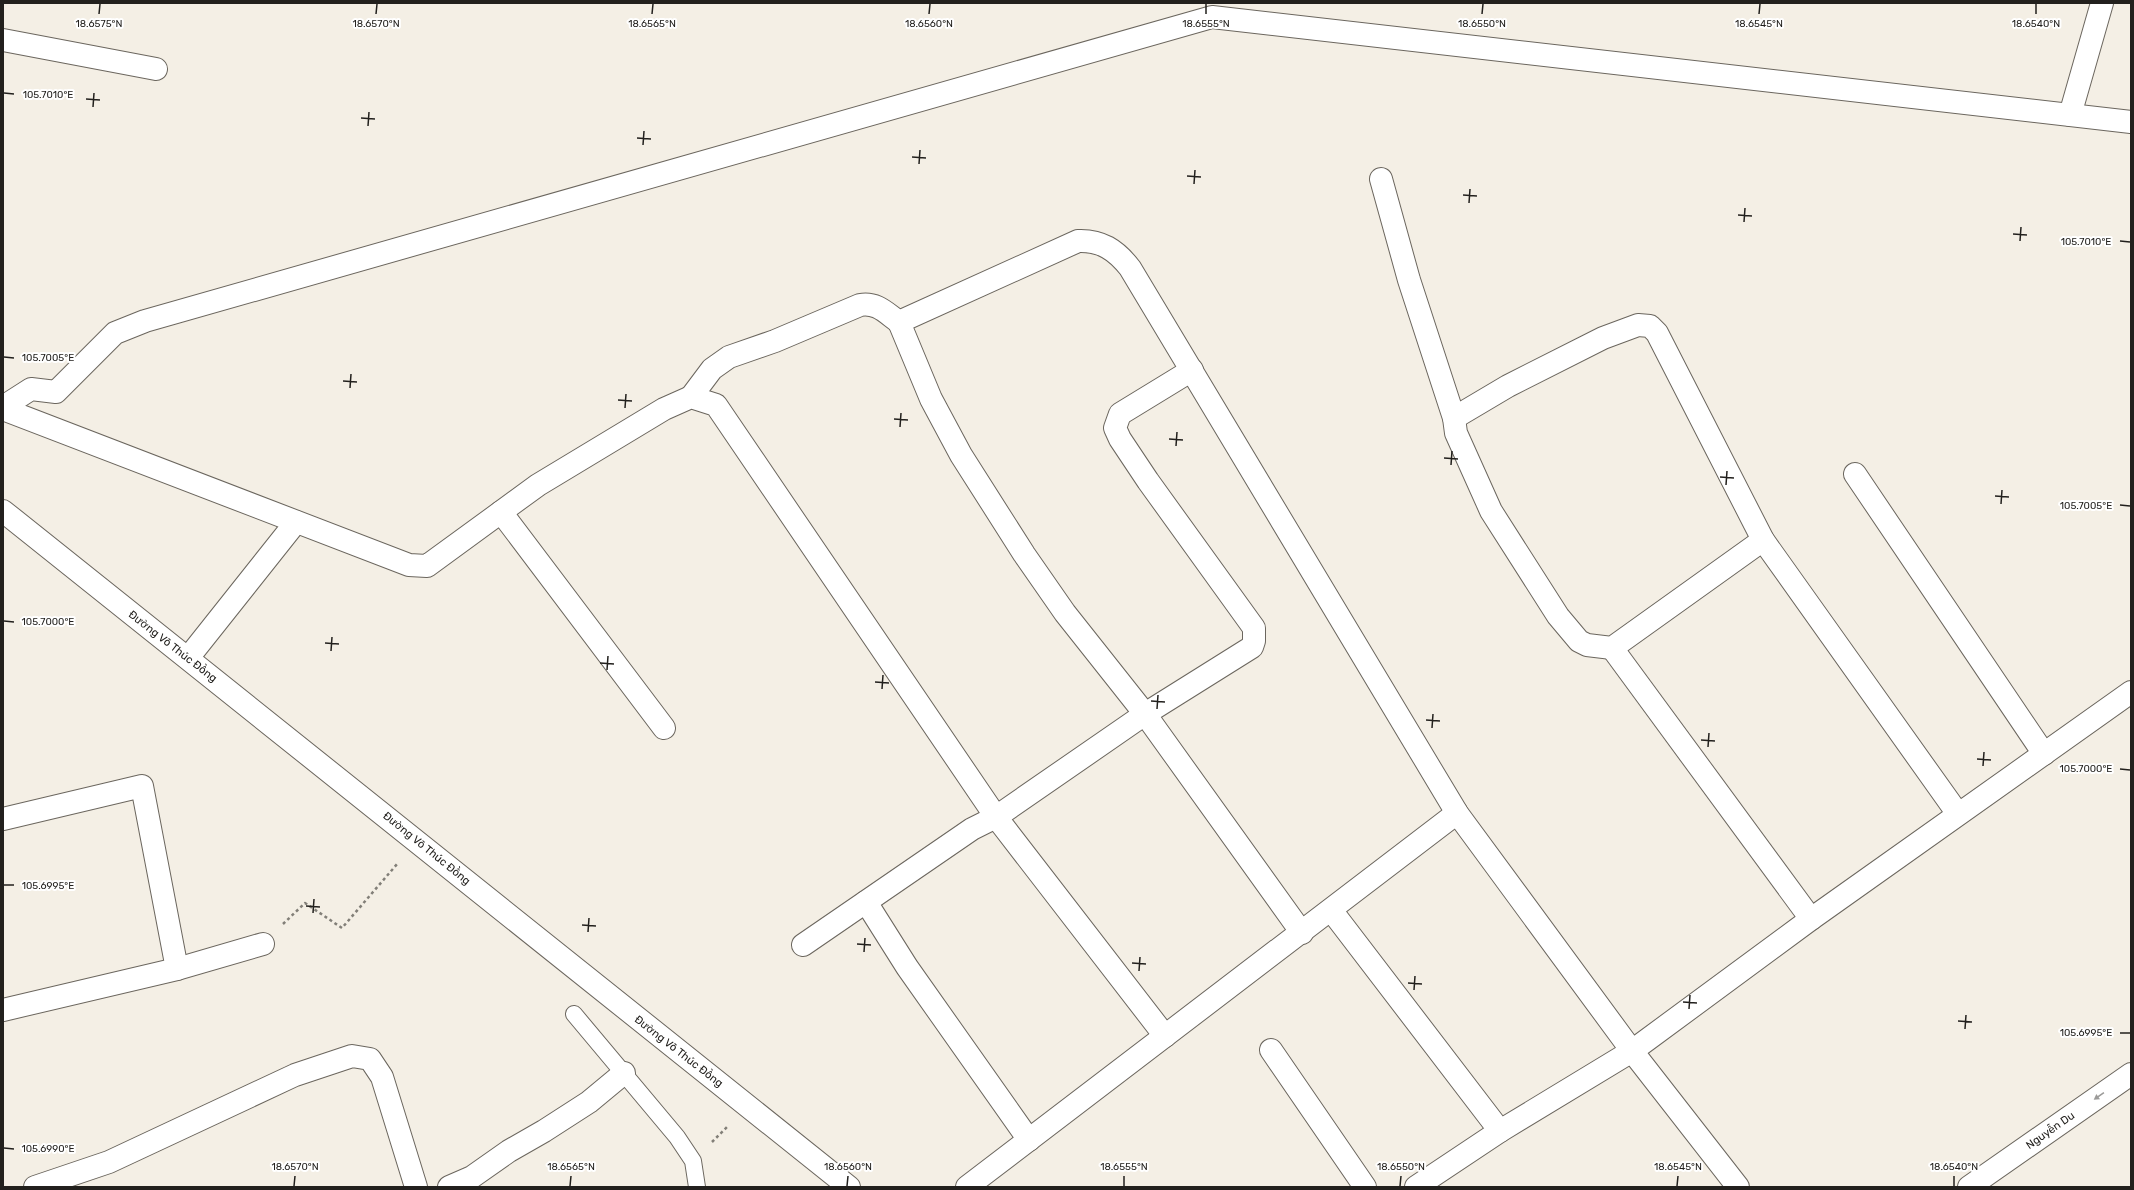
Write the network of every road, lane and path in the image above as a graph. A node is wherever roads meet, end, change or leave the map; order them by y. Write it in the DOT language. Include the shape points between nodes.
graph roads {
  1 [pos="2102,3"];
  2 [pos="3,40"];
  3 [pos="156,69"];
  4 [pos="2070,114"];
  5 [pos="2131,122"];
  6 [pos="1381,179"];
  7 [pos="899,322"];
  8 [pos="1192,370"];
  9 [pos="691,397"];
  10 [pos="3,408"];
  11 [pos="1454,418"];
  12 [pos="1855,474"];
  13 [pos="3,511"];
  14 [pos="501,512"];
  15 [pos="296,522"];
  16 [pos="1763,540"];
  17 [pos="1612,648"];
  18 [pos="188,658"];
  19 [pos="2131,692"];
  20 [pos="1145,714"];
  21 [pos="664,728"];
  22 [pos="2044,754"];
  23 [pos="1457,813"];
  24 [pos="1958,814"];
  25 [pos="996,817"];
  26 [pos="3,819"];
  27 [pos="417,840"];
  28 [pos="866,902"];
  29 [pos="1331,910"];
  30 [pos="1811,919"];
  31 [pos="1302,933"];
  32 [pos="263,944"];
  33 [pos="803,945"];
  34 [pos="177,970"];
  35 [pos="3,1010"];
  36 [pos="574,1014"];
  37 [pos="1165,1036"];
  38 [pos="1271,1050"];
  39 [pos="1632,1051"];
  40 [pos="624,1074"];
  41 [pos="2131,1074"];
  42 [pos="748,1106"];
  43 [pos="1500,1130"];
  44 [pos="1029,1140"];
  45 [pos="693,1161"];
  46 [pos="35,1187"];
  47 [pos="416,1187"];
  48 [pos="449,1187"];
  49 [pos="697,1187"];
  50 [pos="849,1187"];
  51 [pos="967,1187"];
  52 [pos="1365,1187"];
  53 [pos="1416,1187"];
  54 [pos="1738,1187"];
  55 [pos="1969,1187"];
  1 -- 4 [label="street"];
  2 -- 3 [label="street"];
  4 -- 5 [label="street"];
  4 -- 10 [label="street" via="1212,17 145,321 115,333 56,392 31,389"];
  6 -- 11 [label="street" via="1409,280"];
  7 -- 8 [label="street" via="1078,241 1090,241 1100,243 1118,253 1130,268"];
  7 -- 9 [label="street" via="877,305 860,305 729,357 712,369"];
  7 -- 20 [label="street" via="931,399 989,500 1065,613"];
  8 -- 20 [label="street" via="1120,414 1115,428 1148,481 1254,628 1254,641 1252,647 1227,664"];
  8 -- 23 [label="street"];
  9 -- 14 [label="street" via="664,409 544,481"];
  9 -- 25 [label="street" via="716,405"];
  10 -- 15 [label="street"];
  11 -- 16 [label="street" via="1508,386 1603,338 1638,325 1650,326 1657,333"];
  11 -- 17 [label="street" via="1456,433 1491,511 1558,616 1578,641 1586,645"];
  12 -- 22 [label="street"];
  13 -- 18 [label="street, Đường Võ Thúc Đồng"];
  14 -- 15 [label="street" via="427,566 409,565"];
  14 -- 21 [label="street"];
  15 -- 18 [label="street"];
  16 -- 17 [label="street"];
  16 -- 24 [label="street"];
  17 -- 30 [label="street"];
  18 -- 27 [label="street, Đường Võ Thúc Đồng"];
  19 -- 22 [label="street"];
  20 -- 25 [label="street"];
  20 -- 31 [label="street"];
  22 -- 24 [label="street"];
  23 -- 29 [label="street"];
  23 -- 39 [label="street"];
  24 -- 30 [label="street"];
  25 -- 28 [label="street" via="972,829"];
  25 -- 37 [label="street"];
  26 -- 34 [label="street" via="142,786"];
  27 -- 32 [label="path" via="342,928 305,903"];
  27 -- 42 [label="street, Đường Võ Thúc Đồng"];
  28 -- 33 [label="street"];
  28 -- 44 [label="street" via="907,967"];
  29 -- 31 [label="street"];
  29 -- 43 [label="street"];
  30 -- 39 [label="street"];
  31 -- 37 [label="street"];
  32 -- 34 [label="street"];
  34 -- 35 [label="street"];
  36 -- 40 [label="lane"];
  37 -- 44 [label="street"];
  38 -- 52 [label="street"];
  39 -- 43 [label="street"];
  39 -- 54 [label="street"];
  40 -- 45 [label="lane" via="677,1137"];
  40 -- 48 [label="street" via="557,1123 509,1151 472,1177"];
  41 -- 55 [label="street, Nguyễn Du, one-way"];
  42 -- 45 [label="path"];
  42 -- 50 [label="street, Đường Võ Thúc Đồng"];
  43 -- 53 [label="street"];
  44 -- 51 [label="street"];
  45 -- 49 [label="lane"];
  46 -- 47 [label="street" via="109,1162 295,1075 352,1056 370,1059 382,1077"];
}
